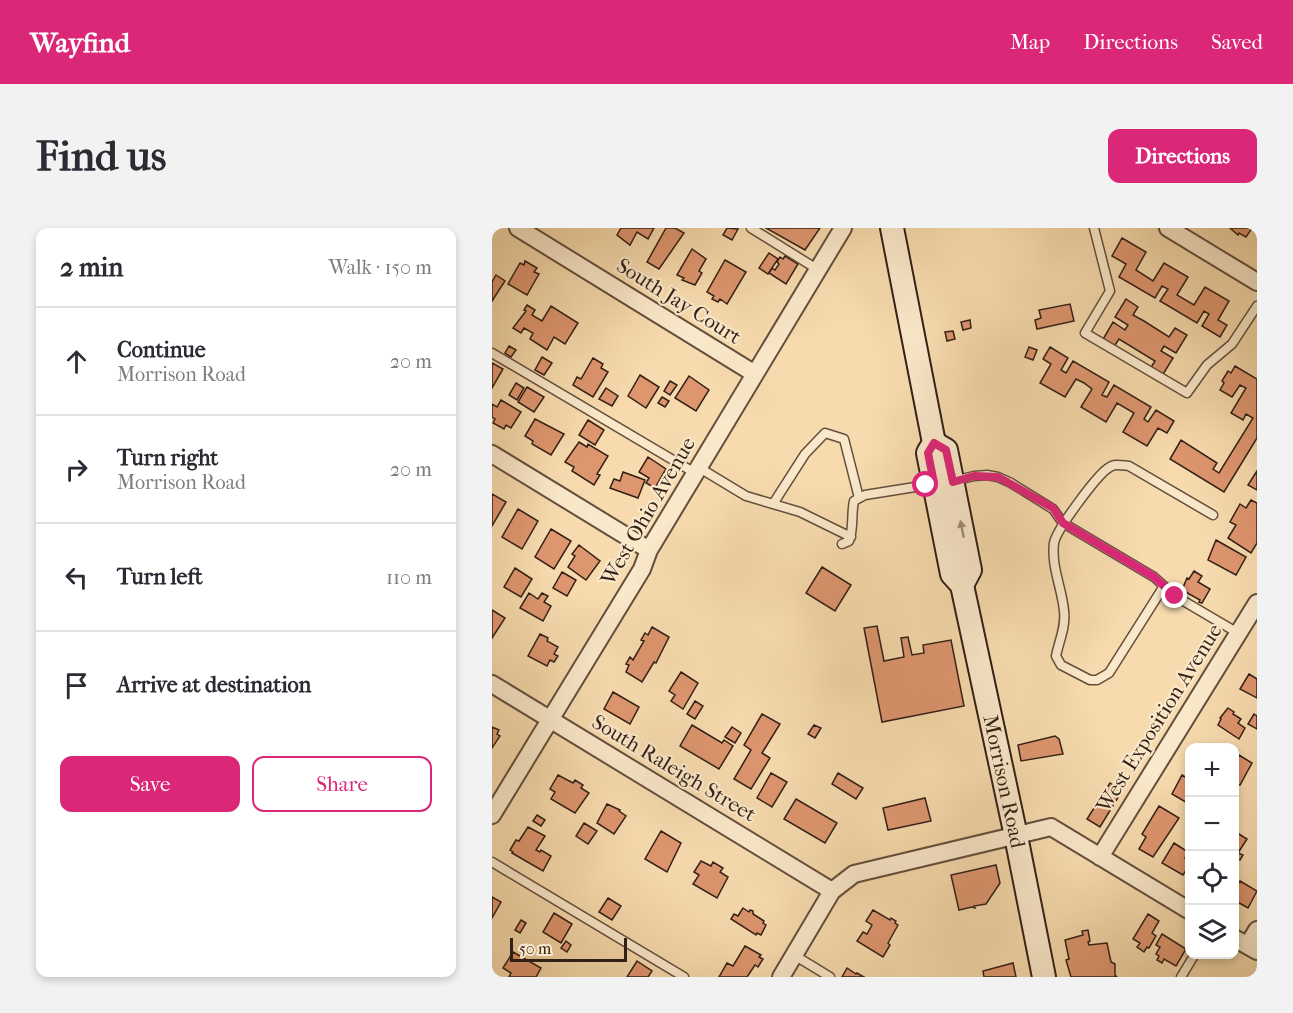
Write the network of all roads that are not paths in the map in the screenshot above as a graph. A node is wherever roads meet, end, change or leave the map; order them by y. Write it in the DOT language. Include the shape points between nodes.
graph roads {
  1 [pos="518,228"];
  2 [pos="751,228"];
  3 [pos="843,228"];
  4 [pos="892,228"];
  5 [pos="1094,228"];
  6 [pos="1168,228"];
  7 [pos="818,269"];
  8 [pos="1257,282"];
  9 [pos="1257,306"];
  10 [pos="492,352"];
  11 [pos="755,374"];
  12 [pos="492,454"];
  13 [pos="697,470"];
  14 [pos="944,482"];
  15 [pos="860,498"];
  16 [pos="773,504"];
  17 [pos="1213,515"];
  18 [pos="1063,523"];
  19 [pos="851,537"];
  20 [pos="842,544"];
  21 [pos="649,550"];
  22 [pos="1164,586"];
  23 [pos="1257,603"];
  24 [pos="1239,633"];
  25 [pos="492,684"];
  26 [pos="550,719"];
  27 [pos="492,815"];
  28 [pos="1016,836"];
  29 [pos="1100,857"];
  30 [pos="492,862"];
  31 [pos="832,891"];
  32 [pos="1185,907"];
  33 [pos="1257,930"];
  34 [pos="1246,945"];
  35 [pos="794,955"];
  36 [pos="1192,959"];
  37 [pos="684,977"];
  38 [pos="781,977"];
  39 [pos="830,977"];
  40 [pos="1044,977"];
  41 [pos="1181,977"];
  1 -- 11 [label="street, South Jay Court"];
  2 -- 7 [label="lane"];
  3 -- 7 [label="street, West Ohio Avenue"];
  4 -- 14 [label="main road, Morrison Road" via="934,443 946,450"];
  5 -- 9 [label="lane" via="1110,291 1084,333 1187,393 1207,365 1232,344"];
  6 -- 8 [label="street"];
  7 -- 11 [label="street, West Ohio Avenue"];
  10 -- 13 [label="lane"];
  11 -- 13 [label="street, West Ohio Avenue"];
  12 -- 21 [label="street"];
  13 -- 16 [label="lane" via="746,496"];
  13 -- 21 [label="street, West Ohio Avenue"];
  14 -- 15 [label="lane"];
  14 -- 18 [label="lane" via="974,476 998,477 1053,508"];
  14 -- 28 [label="main road, Morrison Road" via="970,570 962,585"];
  15 -- 16 [label="lane" via="844,439 825,432 805,454"];
  15 -- 19 [label="lane" via="854,501"];
  16 -- 19 [label="lane" via="800,512"];
  17 -- 18 [label="lane" via="1129,466 1117,464 1106,469"];
  18 -- 22 [label="lane"];
  18 -- 22 [label="lane" via="1053,557 1065,613 1056,656 1061,665 1090,680 1109,673"];
  19 -- 20 [label="lane"];
  21 -- 26 [label="street, West Ohio Avenue" via="642,569"];
  22 -- 24 [label="lane"];
  23 -- 24 [label="street, West Exposition Avenue"];
  24 -- 29 [label="street, West Exposition Avenue"];
  25 -- 26 [label="street, South Raleigh Street"];
  26 -- 27 [label="street, West Ohio Avenue"];
  26 -- 31 [label="street, South Raleigh Street"];
  28 -- 29 [label="street" via="1051,827"];
  28 -- 31 [label="street" via="854,874"];
  28 -- 40 [label="main road, Morrison Road"];
  29 -- 32 [label="street"];
  30 -- 37 [label="lane"];
  31 -- 35 [label="street"];
  33 -- 34 [label="street"];
  35 -- 38 [label="street"];
  35 -- 39 [label="lane"];
  36 -- 41 [label="lane"];
}
